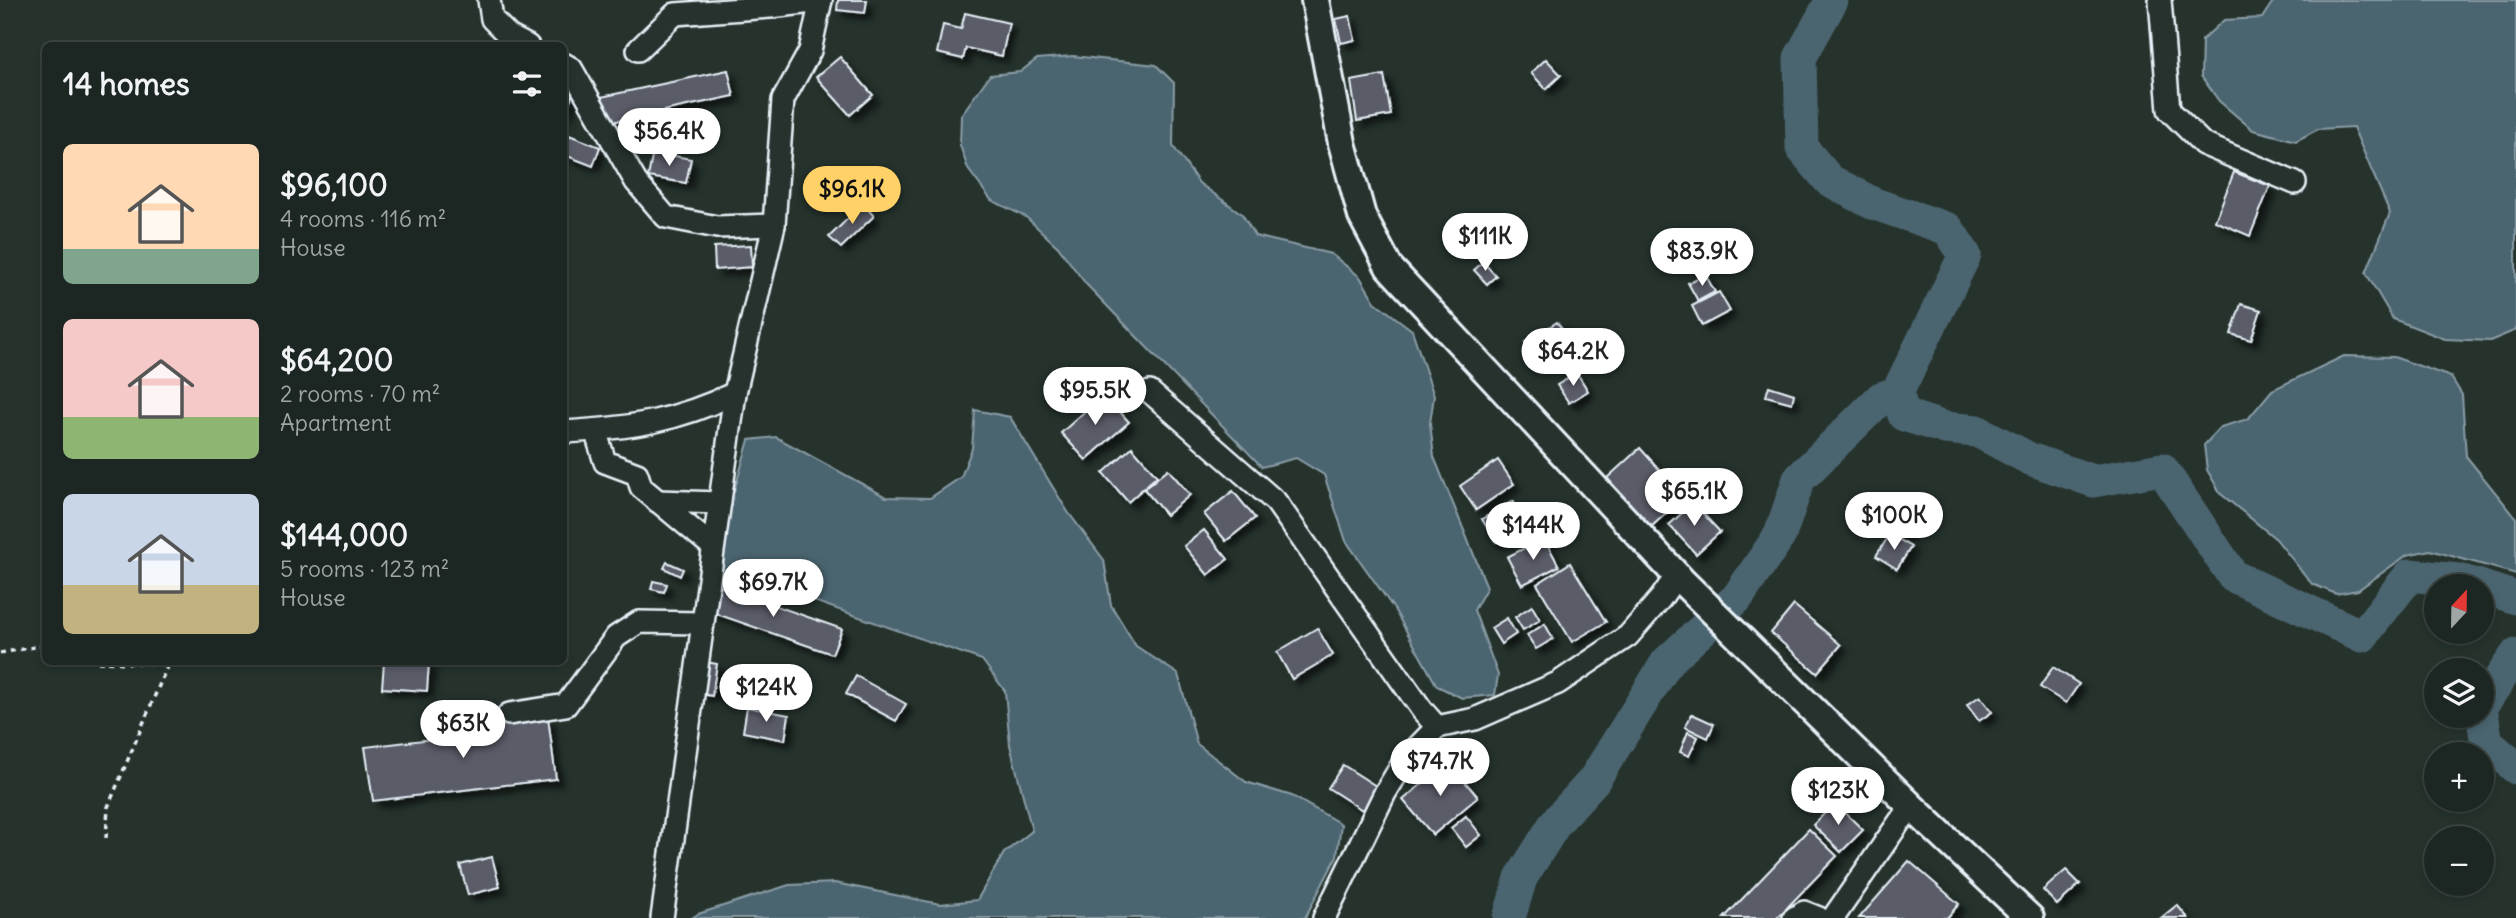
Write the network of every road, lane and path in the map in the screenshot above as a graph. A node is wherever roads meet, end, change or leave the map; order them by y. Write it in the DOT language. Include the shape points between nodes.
graph roads {
  1 [pos="489,0"];
  2 [pos="821,0"];
  3 [pos="1315,0"];
  4 [pos="2160,0"];
  5 [pos="520,42"];
  6 [pos="638,50"];
  7 [pos="567,66"];
  8 [pos="2295,183"];
  9 [pos="774,225"];
  10 [pos="1150,392"];
  11 [pos="735,393"];
  12 [pos="595,430"];
  13 [pos="567,432"];
  14 [pos="657,500"];
  15 [pos="720,503"];
  16 [pos="713,547"];
  17 [pos="1680,579"];
  18 [pos="702,623"];
  19 [pos="42,646"];
  20 [pos="0,653"];
  21 [pos="167,665"];
  22 [pos="509,714"];
  23 [pos="1437,727"];
  24 [pos="1913,808"];
  25 [pos="106,838"];
  26 [pos="662,918"];
  27 [pos="1324,918"];
  28 [pos="1794,918"];
  29 [pos="1819,918"];
  30 [pos="1833,918"];
  31 [pos="2031,918"];
  1 -- 5 [label="street" via="492,19"];
  2 -- 6 [label="street" via="675,15"];
  2 -- 9 [label="street" via="810,51 783,100"];
  3 -- 17 [label="main road" via="1342,143 1362,216 1390,267"];
  4 -- 8 [label="street" via="2169,110 2203,144"];
  7 -- 9 [label="street" via="636,182 666,217 717,227"];
  9 -- 11 [label="street"];
  10 -- 23 [label="street" via="1276,502"];
  11 -- 12 [label="street" via="702,409 644,425"];
  11 -- 15 [label="street"];
  12 -- 13 [label="street"];
  12 -- 14 [label="street" via="605,462 637,474 641,488"];
  14 -- 15 [label="street"];
  14 -- 16 [label="street"];
  15 -- 16 [label="street"];
  16 -- 18 [label="street"];
  17 -- 23 [label="street" via="1628,636 1558,683 1475,719"];
  17 -- 24 [label="main road"];
  18 -- 22 [label="street" via="639,622 616,637 566,705"];
  18 -- 26 [label="street"];
  19 -- 20 [label="path"];
  21 -- 25 [label="path" via="108,807"];
  23 -- 27 [label="street" via="1405,760 1385,793"];
  24 -- 30 [label="street"];
  24 -- 31 [label="main road"];
  28 -- 29 [label="street" via="1804,912"];
}
